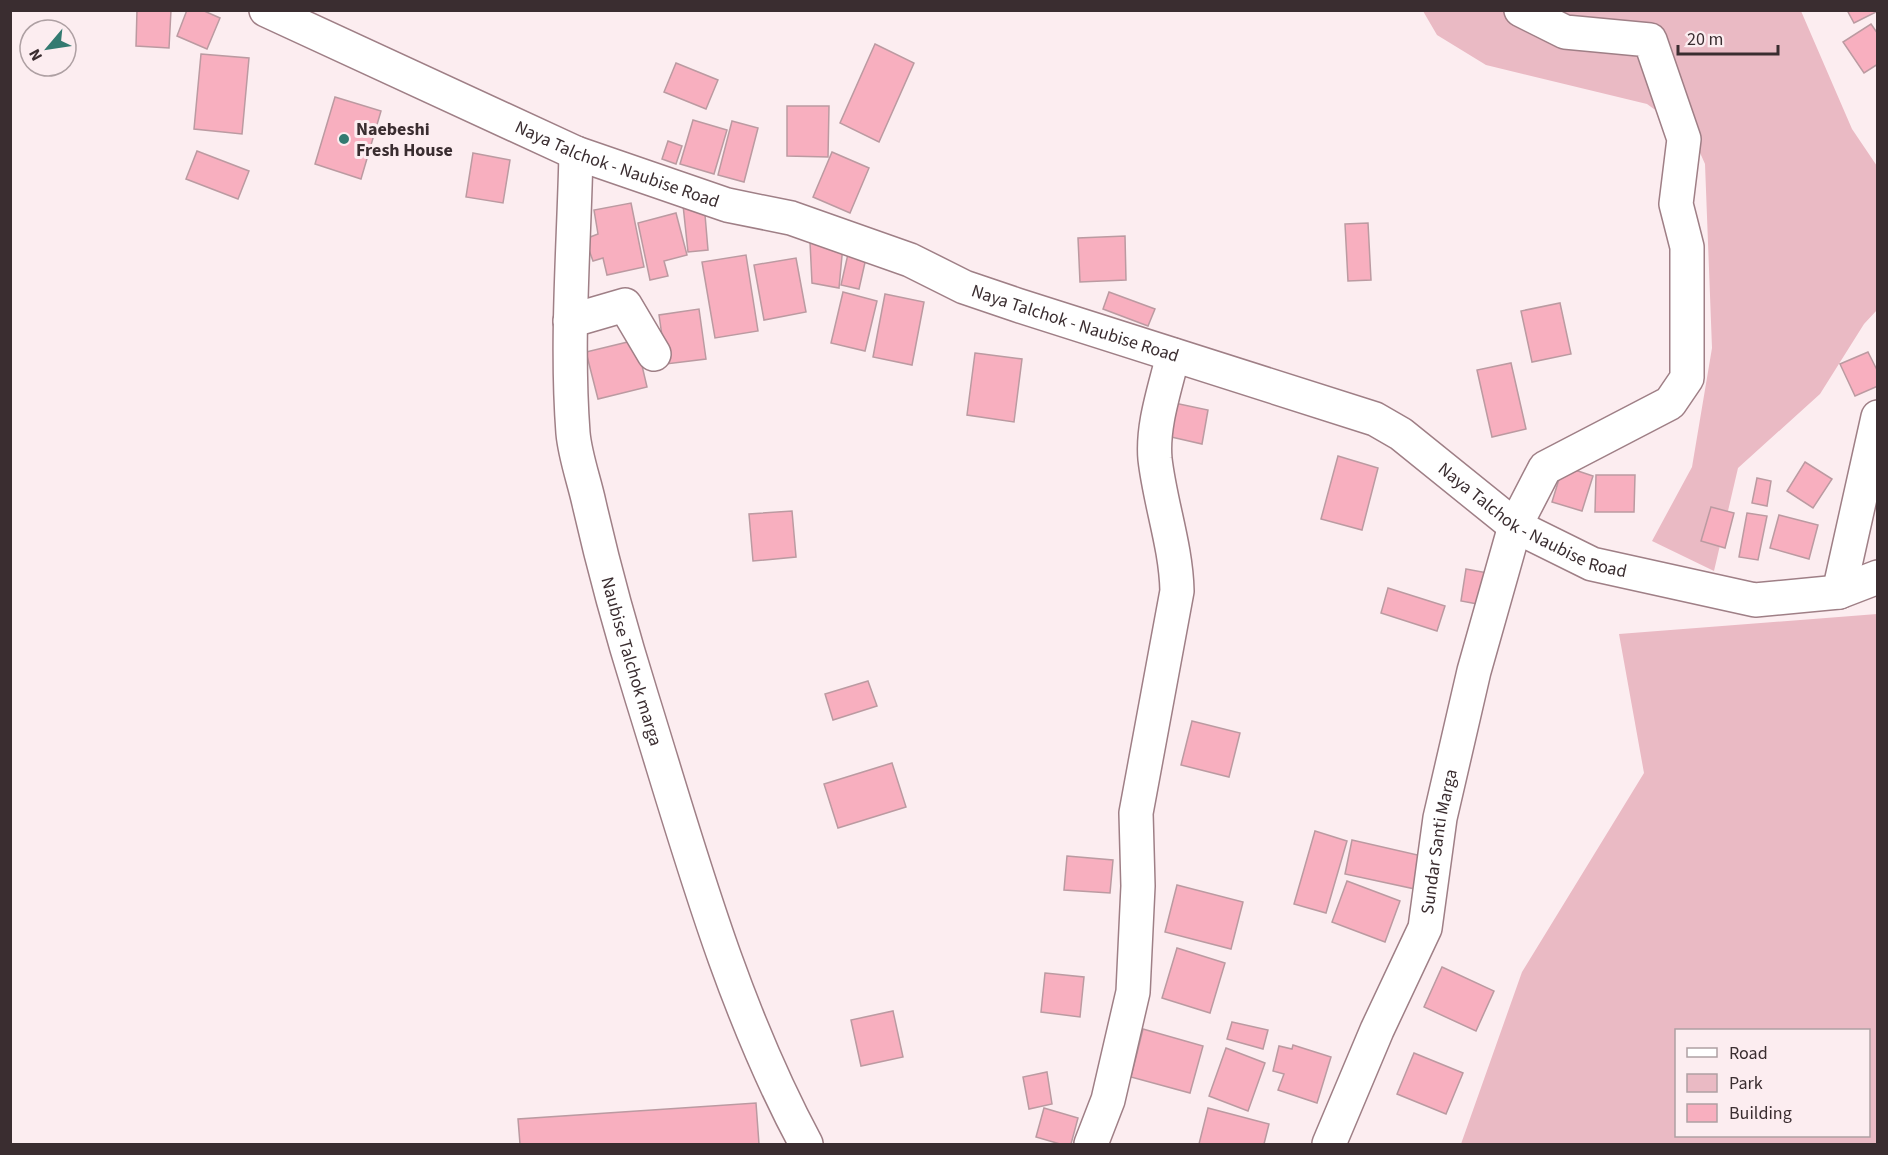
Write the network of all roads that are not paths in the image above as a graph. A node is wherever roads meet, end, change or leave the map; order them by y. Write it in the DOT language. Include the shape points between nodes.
graph roads {
  1 [pos="266,10"];
  2 [pos="1521,10"];
  3 [pos="576,153"];
  4 [pos="570,321"];
  5 [pos="654,354"];
  6 [pos="1173,355"];
  7 [pos="1878,417"];
  8 [pos="1515,526"];
  9 [pos="1878,577"];
  10 [pos="1839,592"];
  11 [pos="806,1144"];
  12 [pos="1091,1144"];
  13 [pos="1329,1144"];
  1 -- 3 [label="street, Naya Talchok - Naubise Road"];
  2 -- 8 [label="street, Sundar Santi Marga" via="1565,32 1650,40 1684,139 1676,204 1687,247 1687,378 1670,403 1545,468"];
  3 -- 4 [label="street, Naubise Talchok marga"];
  3 -- 6 [label="street, Naya Talchok - Naubise Road" via="727,205 791,218 910,260 964,287"];
  4 -- 5 [label="street" via="625,305"];
  4 -- 11 [label="street, Naubise Talchok marga" via="574,435 627,649 708,909 742,1004"];
  6 -- 8 [label="street, Naya Talchok - Naubise Road" via="1375,419 1401,434"];
  6 -- 12 [label="street" via="1155,434 1155,459 1177,568 1177,591 1136,813 1138,886 1133,992 1108,1100"];
  7 -- 10 [label="street"];
  8 -- 10 [label="street, Naya Talchok - Naubise Road" via="1592,564 1755,600"];
  8 -- 13 [label="street, Sundar Santi Marga" via="1474,671 1440,818 1425,928"];
  9 -- 10 [label="street, Naya Talchok - Naubise Road"];
}
